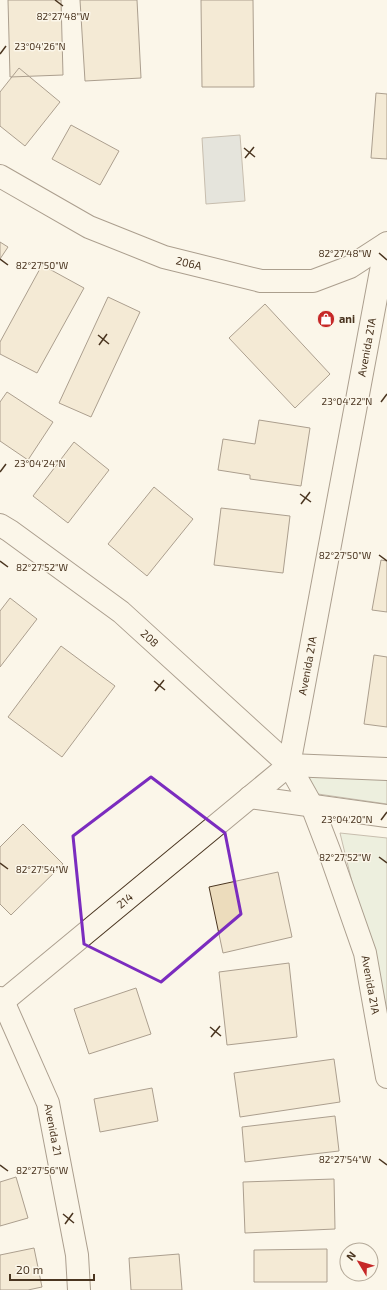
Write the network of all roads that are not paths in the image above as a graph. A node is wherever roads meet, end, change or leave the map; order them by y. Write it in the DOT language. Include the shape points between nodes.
graph roads {
  1 [pos="0,176"];
  2 [pos="387,243"];
  3 [pos="0,525"];
  4 [pos="289,765"];
  5 [pos="387,769"];
  6 [pos="250,797"];
  7 [pos="312,806"];
  8 [pos="387,816"];
  9 [pos="1,1001"];
  10 [pos="387,1077"];
  11 [pos="80,1290"];
  1 -- 2 [label="street, 206A" via="90,227 164,257 261,281 313,281 350,267"];
  2 -- 4 [label="street, Avenida 21A"];
  3 -- 4 [label="street, 208" via="121,612"];
  4 -- 5 [label="street"];
  4 -- 6 [label="street, 214"];
  4 -- 7 [label="street, Avenida 21A"];
  6 -- 7 [label="street"];
  6 -- 9 [label="street, 214"];
  7 -- 8 [label="street"];
  7 -- 10 [label="street, Avenida 21A" via="365,953"];
  9 -- 11 [label="street, Avenida 21" via="48,1103 77,1256"];
}
